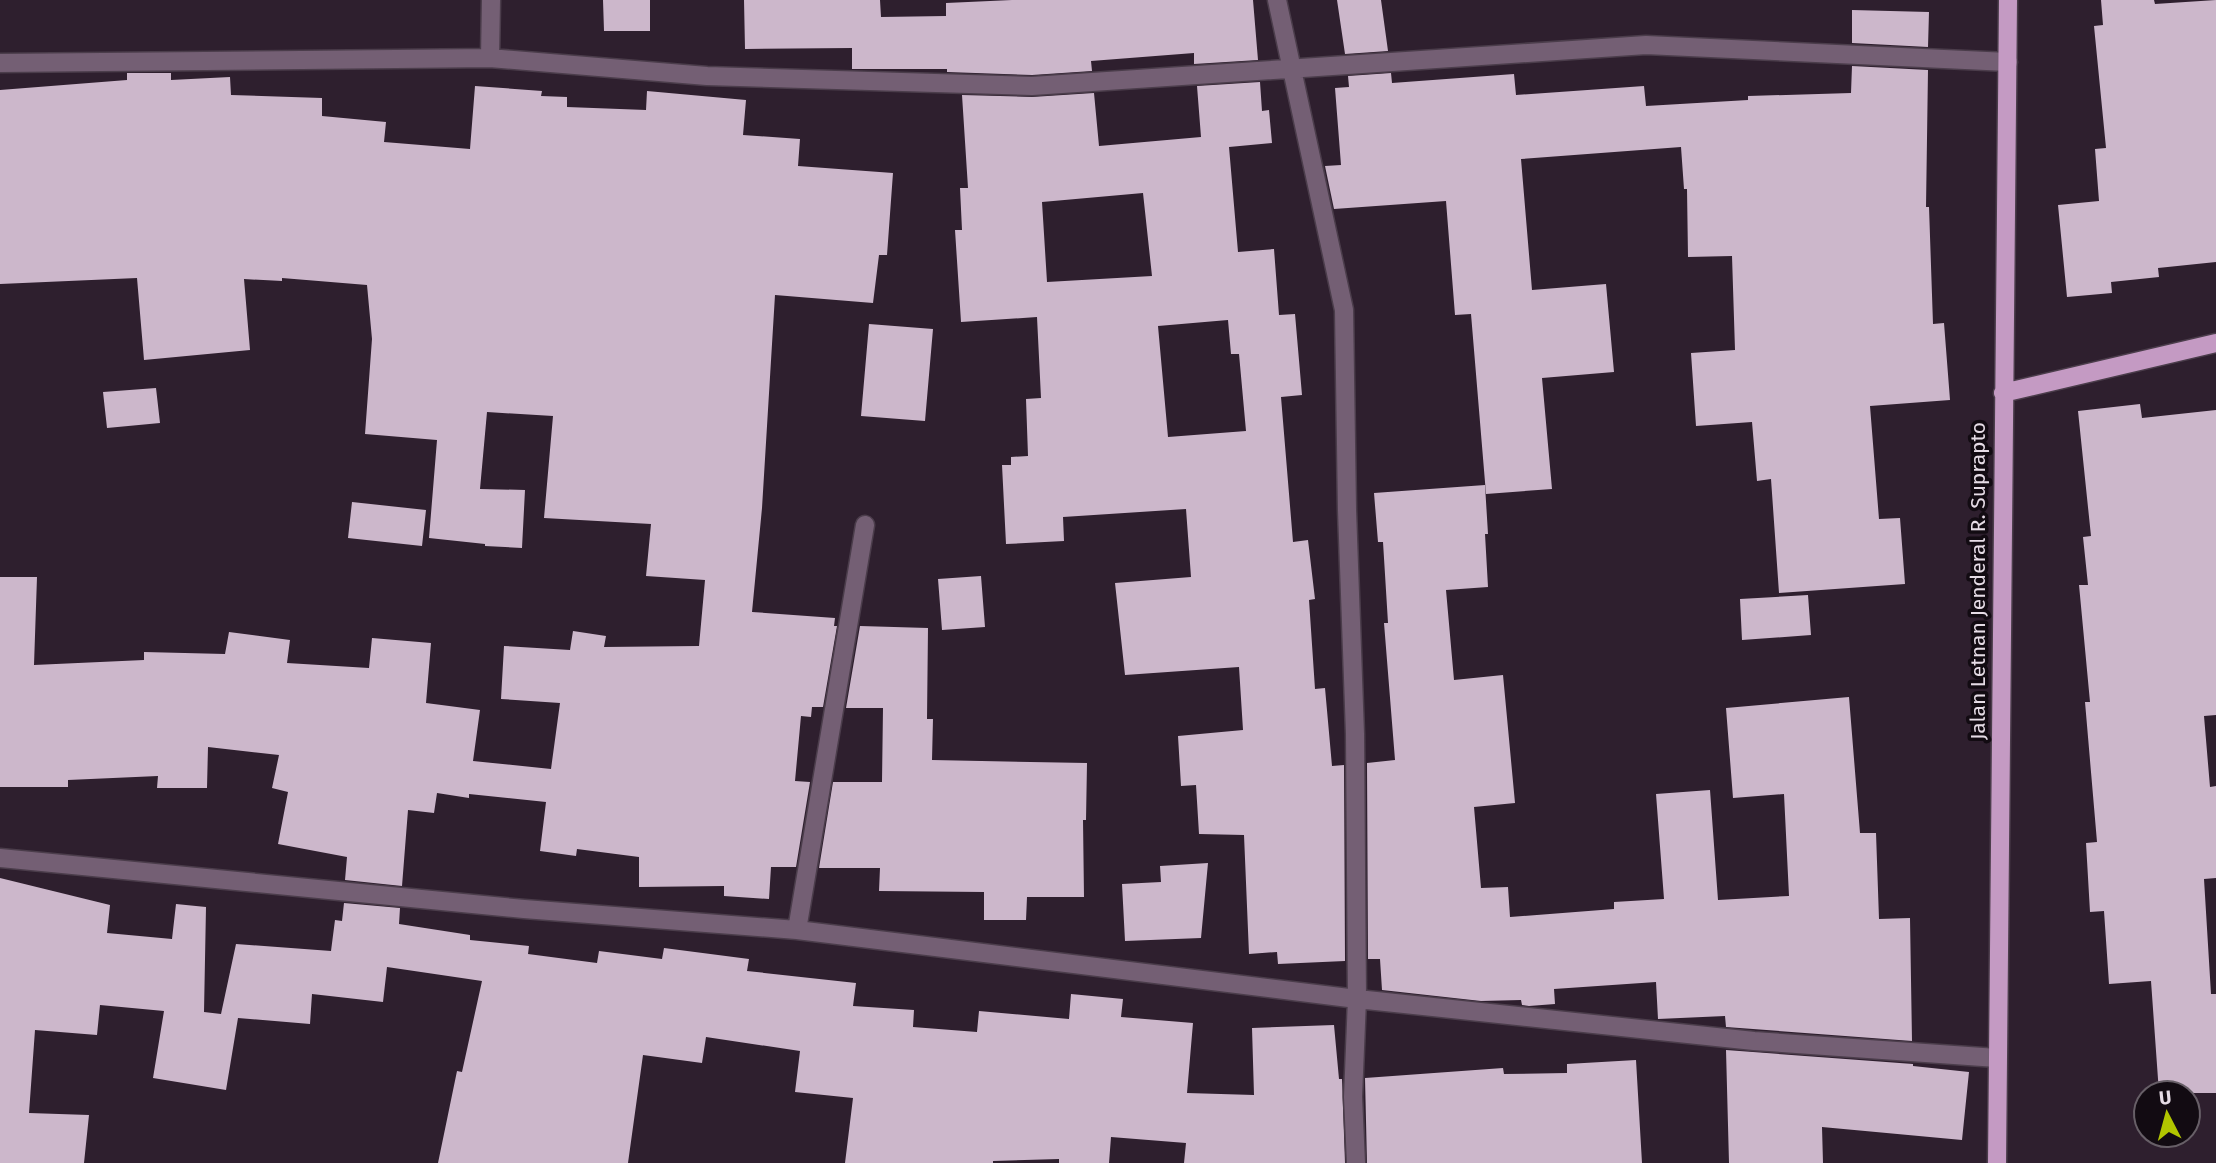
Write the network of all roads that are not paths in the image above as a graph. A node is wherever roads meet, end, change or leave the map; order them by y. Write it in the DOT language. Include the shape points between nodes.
graph roads {
  1 [pos="491,0"];
  2 [pos="1277,0"];
  3 [pos="2008,0"];
  4 [pos="490,58"];
  5 [pos="2008,62"];
  6 [pos="0,63"];
  7 [pos="1293,70"];
  8 [pos="2216,343"];
  9 [pos="2003,393"];
  10 [pos="865,525"];
  11 [pos="0,858"];
  12 [pos="797,930"];
  13 [pos="1357,999"];
  14 [pos="1997,1058"];
  15 [pos="1356,1163"];
  16 [pos="1997,1163"];
  1 -- 4 [label="street"];
  2 -- 7 [label="street"];
  3 -- 5 [label="main road, Jalan Letnan Jenderal R. Suprapto"];
  4 -- 6 [label="street"];
  4 -- 7 [label="street" via="707,76 1032,86"];
  5 -- 7 [label="street" via="1646,45"];
  5 -- 9 [label="main road, Jalan Letnan Jenderal R. Suprapto"];
  7 -- 13 [label="street" via="1344,310"];
  8 -- 9 [label="main road"];
  9 -- 14 [label="main road, Jalan Letnan Jenderal R. Suprapto"];
  10 -- 12 [label="street"];
  11 -- 12 [label="street"];
  12 -- 13 [label="street"];
  13 -- 14 [label="street" via="1754,1041"];
  13 -- 15 [label="street"];
  14 -- 16 [label="main road, Jalan Letnan Jenderal R. Suprapto"];
}
